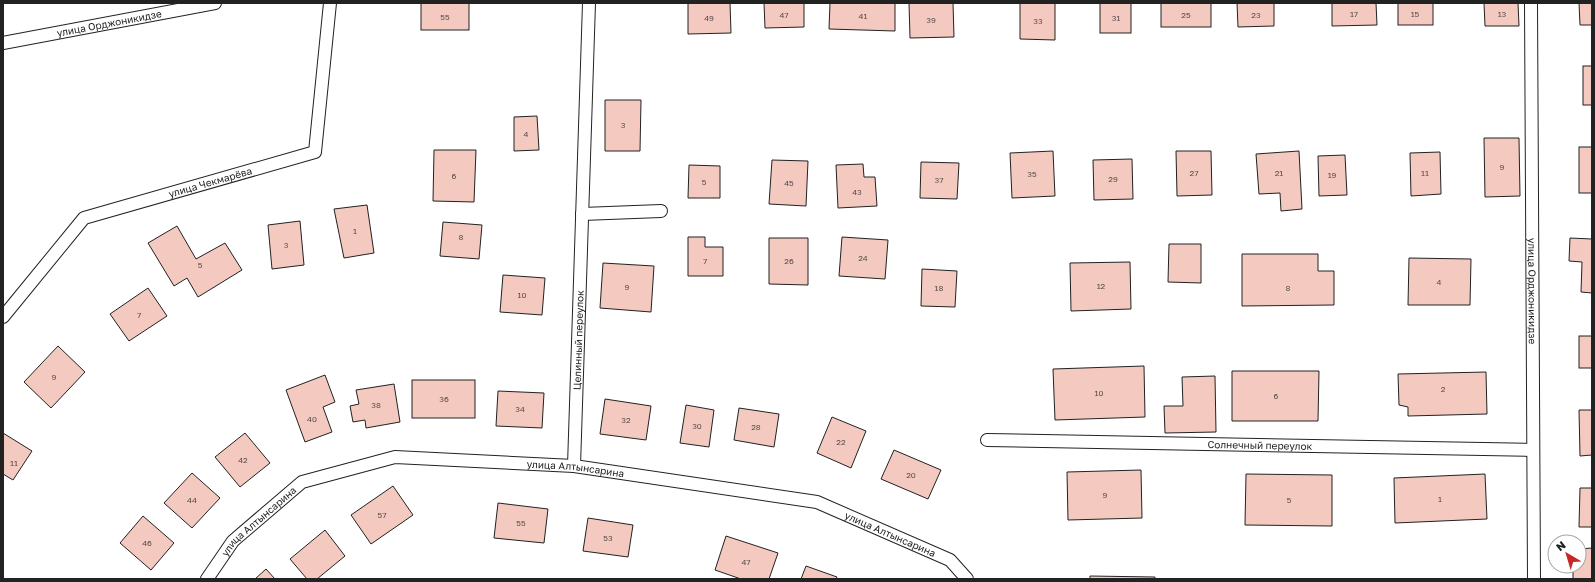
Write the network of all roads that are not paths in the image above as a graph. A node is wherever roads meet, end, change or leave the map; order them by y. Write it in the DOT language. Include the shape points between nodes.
graph roads {
  1 [pos="215,3"];
  2 [pos="330,3"];
  3 [pos="589,3"];
  4 [pos="1531,3"];
  5 [pos="3,43"];
  6 [pos="661,211"];
  7 [pos="582,214"];
  8 [pos="3,317"];
  9 [pos="988,440"];
  10 [pos="1533,450"];
  11 [pos="574,466"];
  12 [pos="207,579"];
  13 [pos="967,579"];
  14 [pos="1534,579"];
  1 -- 5 [label="lane, улица Орджоникидзе"];
  2 -- 8 [label="lane, улица Чекмарёва" via="315,152 84,218"];
  3 -- 7 [label="lane, Целинный переулок"];
  4 -- 10 [label="lane, улица Орджоникидзе"];
  6 -- 7 [label="lane"];
  7 -- 11 [label="lane, Целинный переулок"];
  9 -- 10 [label="lane, Солнечный переулок"];
  10 -- 14 [label="lane, улица Орджоникидзе"];
  11 -- 12 [label="lane, улица Алтынсарина" via="395,457 302,482 233,541"];
  11 -- 13 [label="lane, улица Алтынсарина" via="817,502 950,560"];
}
